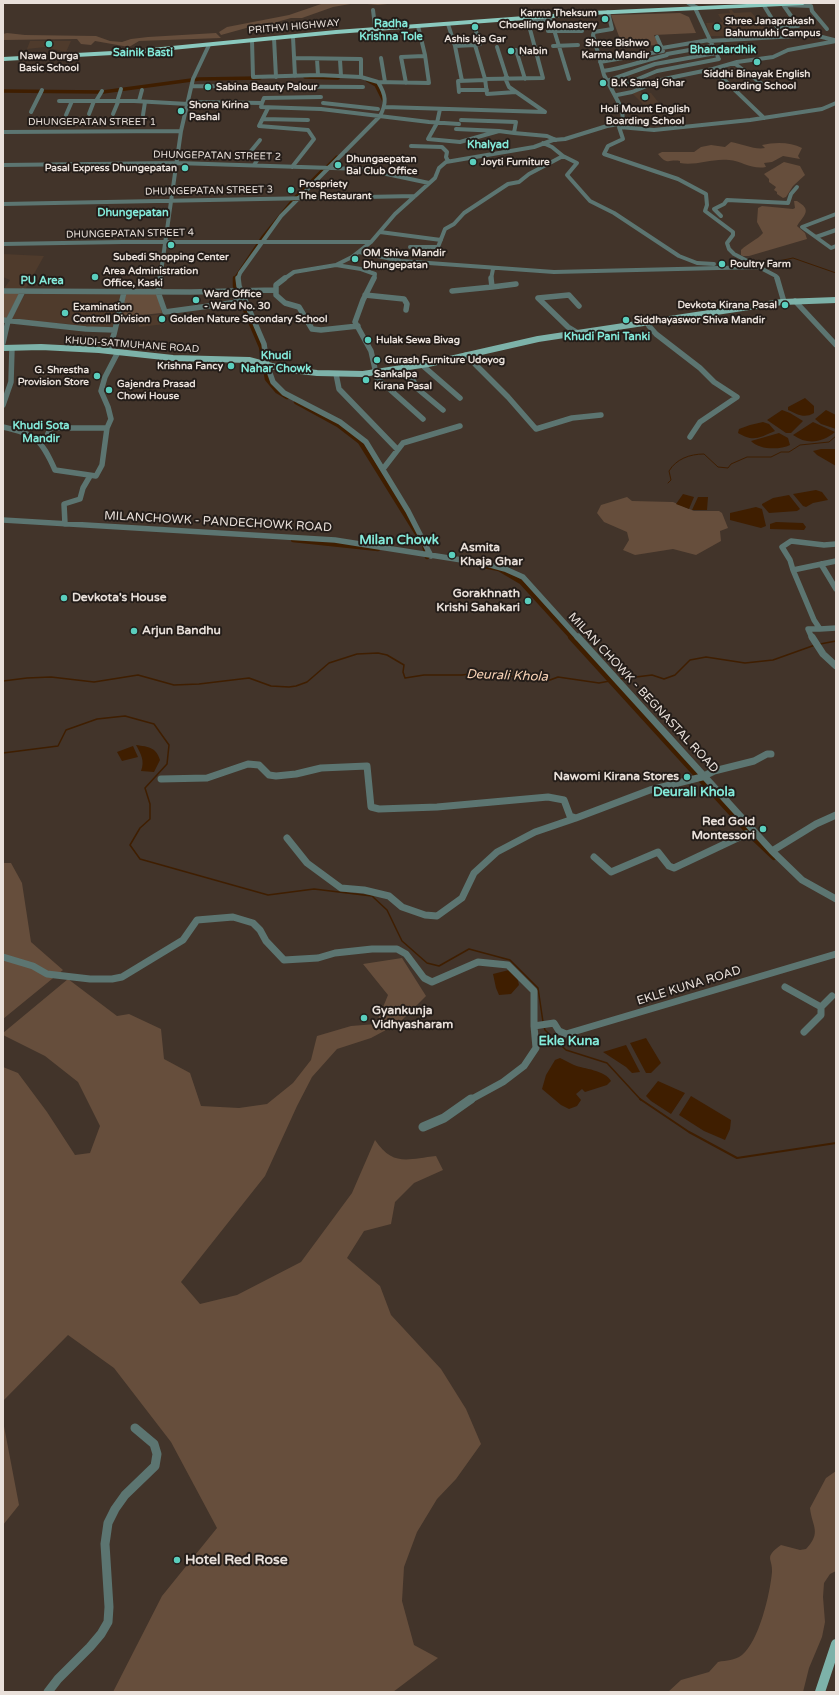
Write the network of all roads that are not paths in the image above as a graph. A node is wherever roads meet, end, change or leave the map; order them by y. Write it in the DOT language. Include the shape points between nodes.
graph roads {
  1 [pos="688,3"];
  2 [pos="803,3"];
  3 [pos="740,4"];
  4 [pos="763,4"];
  5 [pos="783,4"];
  6 [pos="722,5"];
  7 [pos="697,8"];
  8 [pos="373,10"];
  9 [pos="608,12"];
  10 [pos="527,19"];
  11 [pos="473,22"];
  12 [pos="448,24"];
  13 [pos="418,26"];
  14 [pos="798,26"];
  15 [pos="385,28"];
  16 [pos="827,29"];
  17 [pos="548,31"];
  18 [pos="555,31"];
  19 [pos="582,31"];
  20 [pos="806,35"];
  21 [pos="293,36"];
  22 [pos="657,37"];
  23 [pos="274,38"];
  24 [pos="252,40"];
  25 [pos="709,40"];
  26 [pos="836,41"];
  27 [pos="209,45"];
  28 [pos="475,45"];
  29 [pos="560,45"];
  30 [pos="578,45"];
  31 [pos="455,46"];
  32 [pos="553,46"];
  33 [pos="712,46"];
  34 [pos="497,47"];
  35 [pos="523,50"];
  36 [pos="515,51"];
  37 [pos="665,52"];
  38 [pos="537,53"];
  39 [pos="716,53"];
  40 [pos="424,56"];
  41 [pos="295,58"];
  42 [pos="381,58"];
  43 [pos="3,59"];
  44 [pos="317,59"];
  45 [pos="719,59"];
  46 [pos="340,60"];
  47 [pos="672,60"];
  48 [pos="600,62"];
  49 [pos="734,63"];
  50 [pos="724,66"];
  51 [pos="677,67"];
  52 [pos="713,69"];
  53 [pos="603,71"];
  54 [pos="685,74"];
  55 [pos="318,75"];
  56 [pos="295,76"];
  57 [pos="341,76"];
  58 [pos="276,77"];
  59 [pos="361,77"];
  60 [pos="506,78"];
  61 [pos="569,78"];
  62 [pos="486,79"];
  63 [pos="524,79"];
  64 [pos="462,81"];
  65 [pos="607,81"];
  66 [pos="378,82"];
  67 [pos="385,82"];
  68 [pos="406,82"];
  69 [pos="762,84"];
  70 [pos="192,86"];
  71 [pos="325,86"];
  72 [pos="363,87"];
  73 [pos="611,87"];
  74 [pos="121,89"];
  75 [pos="42,90"];
  76 [pos="142,90"];
  77 [pos="487,90"];
  78 [pos="102,91"];
  79 [pos="516,92"];
  80 [pos="617,96"];
  81 [pos="321,97"];
  82 [pos="59,100"];
  83 [pos="72,101"];
  84 [pos="95,101"];
  85 [pos="118,102"];
  86 [pos="139,102"];
  87 [pos="145,102"];
  88 [pos="165,103"];
  89 [pos="262,103"];
  90 [pos="323,103"];
  91 [pos="836,103"];
  92 [pos="188,106"];
  93 [pos="385,107"];
  94 [pos="268,108"];
  95 [pos="321,109"];
  96 [pos="378,109"];
  97 [pos="440,109"];
  98 [pos="164,111"];
  99 [pos="31,112"];
  100 [pos="89,114"];
  101 [pos="113,114"];
  102 [pos="143,115"];
  103 [pos="66,116"];
  104 [pos="381,116"];
  105 [pos="764,118"];
  106 [pos="263,119"];
  107 [pos="308,120"];
  108 [pos="460,120"];
  109 [pos="436,123"];
  110 [pos="619,125"];
  111 [pos="456,129"];
  112 [pos="181,131"];
  113 [pos="499,131"];
  114 [pos="3,132"];
  115 [pos="514,133"];
  116 [pos="260,140"];
  117 [pos="557,140"];
  118 [pos="450,141"];
  119 [pos="544,143"];
  120 [pos="411,146"];
  121 [pos="563,156"];
  122 [pos="177,162"];
  123 [pos="448,162"];
  124 [pos="3,165"];
  125 [pos="254,165"];
  126 [pos="292,166"];
  127 [pos="329,168"];
  128 [pos="429,183"];
  129 [pos="797,187"];
  130 [pos="415,196"];
  131 [pos="298,198"];
  132 [pos="172,201"];
  133 [pos="3,204"];
  134 [pos="836,214"];
  135 [pos="723,226"];
  136 [pos="836,230"];
  137 [pos="380,232"];
  138 [pos="816,237"];
  139 [pos="441,240"];
  140 [pos="166,242"];
  141 [pos="260,242"];
  142 [pos="371,242"];
  143 [pos="3,244"];
  144 [pos="410,247"];
  145 [pos="834,248"];
  146 [pos="359,252"];
  147 [pos="352,257"];
  148 [pos="714,264"];
  149 [pos="336,265"];
  150 [pos="760,267"];
  151 [pos="351,268"];
  152 [pos="493,268"];
  153 [pos="516,284"];
  154 [pos="492,287"];
  155 [pos="275,290"];
  156 [pos="3,291"];
  157 [pos="23,291"];
  158 [pos="452,291"];
  159 [pos="124,292"];
  160 [pos="158,292"];
  161 [pos="242,294"];
  162 [pos="365,295"];
  163 [pos="836,300"];
  164 [pos="795,301"];
  165 [pos="784,302"];
  166 [pos="579,306"];
  167 [pos="406,310"];
  168 [pos="5,320"];
  169 [pos="648,322"];
  170 [pos="358,326"];
  171 [pos="115,330"];
  172 [pos="578,333"];
  173 [pos="3,343"];
  174 [pos="836,345"];
  175 [pos="3,348"];
  176 [pos="12,348"];
  177 [pos="108,351"];
  178 [pos="118,352"];
  179 [pos="466,356"];
  180 [pos="264,364"];
  181 [pos="422,365"];
  182 [pos="405,368"];
  183 [pos="375,372"];
  184 [pos="336,374"];
  185 [pos="5,393"];
  186 [pos="460,398"];
  187 [pos="3,405"];
  188 [pos="443,410"];
  189 [pos="601,414"];
  190 [pos="423,419"];
  191 [pos="460,426"];
  192 [pos="3,427"];
  193 [pos="107,428"];
  194 [pos="690,437"];
  195 [pos="37,438"];
  196 [pos="46,438"];
  197 [pos="43,444"];
  198 [pos="397,449"];
  199 [pos="383,469"];
  200 [pos="90,477"];
  201 [pos="3,520"];
  202 [pos="65,524"];
  203 [pos="836,544"];
  204 [pos="431,556"];
  205 [pos="836,561"];
  206 [pos="821,564"];
  207 [pos="793,570"];
  208 [pos="836,589"];
  209 [pos="836,628"];
  210 [pos="820,629"];
  211 [pos="836,666"];
  212 [pos="771,754"];
  213 [pos="703,776"];
  214 [pos="161,779"];
  215 [pos="836,815"];
  216 [pos="576,818"];
  217 [pos="746,834"];
  218 [pos="287,838"];
  219 [pos="772,851"];
  220 [pos="594,857"];
  221 [pos="836,899"];
  222 [pos="836,954"];
  223 [pos="3,957"];
  224 [pos="786,987"];
  225 [pos="835,996"];
  226 [pos="821,1007"];
  227 [pos="534,1026"];
  228 [pos="804,1032"];
  229 [pos="423,1127"];
  230 [pos="135,1428"];
  231 [pos="836,1644"];
  232 [pos="48,1692"];
  233 [pos="820,1692"];
  1 -- 7 [label="street"];
  2 -- 5 [label="highway, PRITHVI HIGHWAY"];
  3 -- 4 [label="highway, PRITHVI HIGHWAY"];
  3 -- 6 [label="highway, PRITHVI HIGHWAY"];
  4 -- 5 [label="highway, PRITHVI HIGHWAY"];
  4 -- 14 [label="street" via="777,27"];
  5 -- 14 [label="street"];
  5 -- 16 [label="street" via="811,6 812,11"];
  6 -- 7 [label="highway, PRITHVI HIGHWAY"];
  7 -- 9 [label="highway, PRITHVI HIGHWAY"];
  7 -- 25 [label="street"];
  8 -- 15 [label="street" via="375,26"];
  9 -- 10 [label="highway, PRITHVI HIGHWAY"];
  9 -- 48 [label="street" via="612,29 597,31 593,35"];
  10 -- 11 [label="highway, PRITHVI HIGHWAY"];
  10 -- 18 [label="street" via="550,19"];
  10 -- 38 [label="street"];
  11 -- 12 [label="highway, PRITHVI HIGHWAY"];
  11 -- 28 [label="street" via="480,44"];
  12 -- 13 [label="highway, PRITHVI HIGHWAY"];
  12 -- 31 [label="street"];
  13 -- 15 [label="highway, PRITHVI HIGHWAY"];
  13 -- 40 [label="street"];
  14 -- 20 [label="street"];
  15 -- 21 [label="highway, PRITHVI HIGHWAY"];
  17 -- 18 [label="street"];
  18 -- 19 [label="street"];
  18 -- 29 [label="street"];
  20 -- 25 [label="street"];
  20 -- 26 [label="street" via="818,35"];
  21 -- 23 [label="highway, PRITHVI HIGHWAY"];
  21 -- 41 [label="street"];
  22 -- 37 [label="street"];
  23 -- 24 [label="highway, PRITHVI HIGHWAY"];
  23 -- 58 [label="street"];
  24 -- 27 [label="highway, PRITHVI HIGHWAY"];
  24 -- 58 [label="street" via="253,77"];
  25 -- 33 [label="street"];
  25 -- 37 [label="street"];
  26 -- 49 [label="street"];
  27 -- 43 [label="highway, PRITHVI HIGHWAY"];
  27 -- 70 [label="street"];
  28 -- 31 [label="street"];
  28 -- 62 [label="street"];
  29 -- 30 [label="street"];
  29 -- 32 [label="street"];
  29 -- 61 [label="street"];
  31 -- 64 [label="street"];
  33 -- 37 [label="street"];
  33 -- 39 [label="street"];
  34 -- 60 [label="street"];
  35 -- 36 [label="street"];
  36 -- 38 [label="street"];
  36 -- 63 [label="street"];
  37 -- 47 [label="street"];
  37 -- 48 [label="street"];
  37 -- 53 [label="street" via="618,69"];
  38 -- 63 [label="street" via="544,78"];
  39 -- 45 [label="street"];
  39 -- 47 [label="street"];
  40 -- 68 [label="street" via="401,57"];
  40 -- 68 [label="street" via="429,83"];
  41 -- 44 [label="street"];
  41 -- 56 [label="street"];
  42 -- 67 [label="street"];
  44 -- 46 [label="street"];
  44 -- 55 [label="street"];
  45 -- 50 [label="street"];
  45 -- 51 [label="street"];
  46 -- 57 [label="street"];
  46 -- 59 [label="street" via="361,59"];
  47 -- 51 [label="street"];
  47 -- 65 [label="street"];
  48 -- 53 [label="street"];
  49 -- 50 [label="street"];
  49 -- 69 [label="street"];
  50 -- 52 [label="street"];
  51 -- 54 [label="street"];
  51 -- 73 [label="street"];
  52 -- 54 [label="street"];
  52 -- 105 [label="street"];
  53 -- 65 [label="street"];
  54 -- 80 [label="street"];
  55 -- 56 [label="street"];
  55 -- 57 [label="street"];
  56 -- 58 [label="street"];
  57 -- 59 [label="street"];
  59 -- 66 [label="street"];
  60 -- 62 [label="street"];
  60 -- 63 [label="street"];
  60 -- 79 [label="street" via="508,86"];
  62 -- 64 [label="street"];
  62 -- 77 [label="street"];
  64 -- 77 [label="street" via="458,81 459,91"];
  65 -- 73 [label="street"];
  66 -- 67 [label="street"];
  66 -- 93 [label="street" via="386,95"];
  67 -- 68 [label="street"];
  70 -- 71 [label="street"];
  70 -- 92 [label="street"];
  71 -- 72 [label="street"];
  71 -- 81 [label="street"];
  73 -- 80 [label="street"];
  74 -- 85 [label="street"];
  75 -- 99 [label="street"];
  76 -- 86 [label="street"];
  77 -- 79 [label="street" via="487,94"];
  78 -- 84 [label="street"];
  79 -- 97 [label="street" via="545,112"];
  80 -- 110 [label="street" via="623,118"];
  81 -- 89 [label="street" via="264,98"];
  81 -- 90 [label="street"];
  82 -- 83 [label="street"];
  83 -- 84 [label="street"];
  83 -- 103 [label="street"];
  84 -- 85 [label="street"];
  84 -- 100 [label="street"];
  85 -- 86 [label="street"];
  85 -- 101 [label="street"];
  86 -- 87 [label="street"];
  87 -- 88 [label="street"];
  87 -- 102 [label="street"];
  88 -- 92 [label="street"];
  88 -- 98 [label="street"];
  89 -- 92 [label="street"];
  89 -- 94 [label="street" via="261,107"];
  90 -- 95 [label="street"];
  90 -- 96 [label="street"];
  91 -- 105 [label="street" via="822,109"];
  92 -- 112 [label="street"];
  93 -- 97 [label="street"];
  93 -- 104 [label="street"];
  94 -- 95 [label="street"];
  94 -- 106 [label="street"];
  95 -- 104 [label="street"];
  97 -- 109 [label="street"];
  104 -- 109 [label="street"];
  104 -- 127 [label="street"];
  105 -- 110 [label="street" via="654,130"];
  106 -- 107 [label="street"];
  106 -- 126 [label="street" via="259,126 308,130 314,138"];
  108 -- 109 [label="street"];
  108 -- 111 [label="street"];
  108 -- 115 [label="street" via="516,122"];
  109 -- 118 [label="street" via="428,139"];
  110 -- 117 [label="street"];
  110 -- 135 [label="street" via="623,139 608,146 604,154 687,183 706,194 705,211 716,216"];
  111 -- 113 [label="street"];
  111 -- 118 [label="street"];
  112 -- 114 [label="street, DHUNGEPATAN STREET 1"];
  112 -- 122 [label="street"];
  113 -- 115 [label="street"];
  113 -- 118 [label="street" via="467,141"];
  115 -- 117 [label="street" via="547,136"];
  116 -- 125 [label="street" via="251,151 260,156"];
  117 -- 119 [label="street"];
  119 -- 121 [label="street"];
  119 -- 123 [label="street" via="459,162"];
  120 -- 123 [label="street" via="442,146 447,152"];
  121 -- 139 [label="street" via="518,182 508,184 464,214 445,229"];
  121 -- 148 [label="street" via="577,163 567,174 590,201 614,213 679,256 697,263"];
  122 -- 124 [label="street, DHUNGEPATAN STREET 2"];
  122 -- 125 [label="street, DHUNGEPATAN STREET 2"];
  122 -- 132 [label="street"];
  123 -- 128 [label="street" via="443,163 435,178"];
  125 -- 126 [label="street, DHUNGEPATAN STREET 2"];
  126 -- 127 [label="street, DHUNGEPATAN STREET 2"];
  127 -- 128 [label="street, DHUNGEPATAN STREET 2" via="363,169"];
  127 -- 131 [label="street"];
  128 -- 130 [label="street"];
  129 -- 135 [label="street" via="788,203 727,200 714,209 722,217"];
  130 -- 131 [label="street, DHUNGEPATAN STREET 3"];
  130 -- 137 [label="street"];
  131 -- 132 [label="street, DHUNGEPATAN STREET 3"];
  131 -- 141 [label="street"];
  132 -- 133 [label="street, DHUNGEPATAN STREET 3"];
  132 -- 140 [label="street"];
  134 -- 138 [label="street" via="802,227"];
  135 -- 150 [label="street" via="733,232 727,243 729,249"];
  136 -- 138 [label="street"];
  137 -- 139 [label="street"];
  137 -- 142 [label="street"];
  138 -- 145 [label="street"];
  139 -- 144 [label="street" via="438,247"];
  140 -- 141 [label="street, DHUNGEPATAN STREET 4"];
  140 -- 143 [label="street, DHUNGEPATAN STREET 4"];
  140 -- 160 [label="street"];
  141 -- 142 [label="street, DHUNGEPATAN STREET 4"];
  141 -- 161 [label="street" via="238,279"];
  142 -- 146 [label="street"];
  146 -- 147 [label="street"];
  146 -- 152 [label="street" via="401,261"];
  147 -- 149 [label="street"];
  147 -- 151 [label="street"];
  149 -- 151 [label="street"];
  149 -- 155 [label="street" via="294,272 276,285"];
  150 -- 152 [label="street" via="597,273"];
  150 -- 165 [label="street" via="776,276"];
  151 -- 162 [label="street" via="375,274"];
  152 -- 154 [label="street"];
  153 -- 154 [label="street"];
  154 -- 158 [label="street"];
  155 -- 161 [label="street"];
  155 -- 170 [label="street" via="281,302 299,307 312,329"];
  156 -- 157 [label="street"];
  157 -- 159 [label="street"];
  157 -- 168 [label="street"];
  159 -- 160 [label="street"];
  159 -- 171 [label="street"];
  160 -- 161 [label="street"];
  160 -- 161 [label="street" via="165,312 238,302 236,298"];
  161 -- 180 [label="street" via="264,344 267,359"];
  162 -- 167 [label="street" via="404,299 407,304"];
  162 -- 170 [label="street" via="356,322"];
  163 -- 164 [label="main road, KHUDI-SATMUHANE ROAD"];
  164 -- 165 [label="main road, KHUDI-SATMUHANE ROAD"];
  164 -- 174 [label="street"];
  165 -- 169 [label="main road, KHUDI-SATMUHANE ROAD"];
  166 -- 172 [label="street" via="569,295 538,298 568,327"];
  168 -- 171 [label="street"];
  168 -- 173 [label="street"];
  169 -- 172 [label="main road, KHUDI-SATMUHANE ROAD"];
  169 -- 194 [label="street" via="656,334 674,346 714,382 737,397 700,422"];
  170 -- 183 [label="street" via="371,351"];
  171 -- 177 [label="street"];
  172 -- 179 [label="main road, KHUDI-SATMUHANE ROAD" via="538,339"];
  175 -- 176 [label="main road, KHUDI-SATMUHANE ROAD"];
  176 -- 177 [label="main road, KHUDI-SATMUHANE ROAD"];
  176 -- 185 [label="street" via="12,373"];
  177 -- 178 [label="main road, KHUDI-SATMUHANE ROAD"];
  178 -- 180 [label="main road, KHUDI-SATMUHANE ROAD" via="174,358 249,360"];
  178 -- 193 [label="street" via="101,391 112,418"];
  179 -- 181 [label="main road, KHUDI-SATMUHANE ROAD"];
  179 -- 189 [label="street" via="508,396 536,429 572,418"];
  180 -- 184 [label="main road, KHUDI-SATMUHANE ROAD" via="317,374"];
  180 -- 199 [label="street" via="278,388 357,434 366,442"];
  181 -- 182 [label="main road, KHUDI-SATMUHANE ROAD"];
  181 -- 186 [label="street"];
  182 -- 183 [label="main road, KHUDI-SATMUHANE ROAD"];
  182 -- 188 [label="street" via="419,390"];
  183 -- 184 [label="main road, KHUDI-SATMUHANE ROAD"];
  183 -- 190 [label="street" via="377,378"];
  184 -- 198 [label="street" via="339,389"];
  185 -- 187 [label="street"];
  191 -- 198 [label="street" via="413,439"];
  192 -- 195 [label="street" via="24,431"];
  193 -- 196 [label="street" via="52,428"];
  193 -- 200 [label="street" via="103,462 96,476"];
  195 -- 196 [label="street"];
  195 -- 197 [label="street"];
  196 -- 197 [label="street"];
  197 -- 200 [label="street" via="55,470"];
  198 -- 199 [label="street"];
  199 -- 204 [label="street"];
  200 -- 202 [label="street" via="82,488 80,499 64,504"];
  201 -- 202 [label="street, MILANCHOWK - PANDECHOWK ROAD"];
  202 -- 204 [label="street, MILANCHOWK - PANDECHOWK ROAD" via="335,540"];
  203 -- 207 [label="street" via="824,546 791,541 783,545"];
  204 -- 213 [label="street, MILAN CHOWK - BEGNASTAL ROAD" via="487,564 522,577"];
  205 -- 206 [label="street"];
  206 -- 207 [label="street"];
  206 -- 208 [label="street"];
  207 -- 210 [label="street"];
  209 -- 210 [label="street"];
  210 -- 211 [label="street" via="808,629 827,660"];
  212 -- 213 [label="street"];
  213 -- 216 [label="street" via="650,790"];
  213 -- 219 [label="street, MILAN CHOWK - BEGNASTAL ROAD"];
  214 -- 216 [label="street" via="207,778 248,764 259,765 269,775 276,776 321,768 367,766 372,807 379,809 437,807 548,797 564,800 570,816"];
  215 -- 219 [label="street"];
  216 -- 218 [label="street" via="512,843 489,858 474,872 463,898 437,916 425,915 402,907 389,896 341,888 307,863"];
  217 -- 220 [label="street" via="674,868 669,866 658,852 611,872"];
  219 -- 221 [label="street, MILAN CHOWK - BEGNASTAL ROAD" via="802,880"];
  222 -- 227 [label="street, EKLE KUNA ROAD" via="566,1034 554,1023"];
  223 -- 227 [label="street" via="33,966 47,974 112,979 122,977 183,940 197,920 233,917 253,923 284,960 318,958 335,953 372,949 397,949 406,954 424,978 432,982 478,962 508,965 534,991"];
  224 -- 226 [label="street"];
  225 -- 226 [label="street"];
  226 -- 228 [label="street" via="821,1015"];
  227 -- 229 [label="street" via="536,1048 524,1066 444,1118"];
  230 -- 232 [label="street" via="154,1444 157,1454 155,1466 125,1495 108,1523 105,1544 108,1622 90,1647"];
  231 -- 233 [label="main road"];
}
